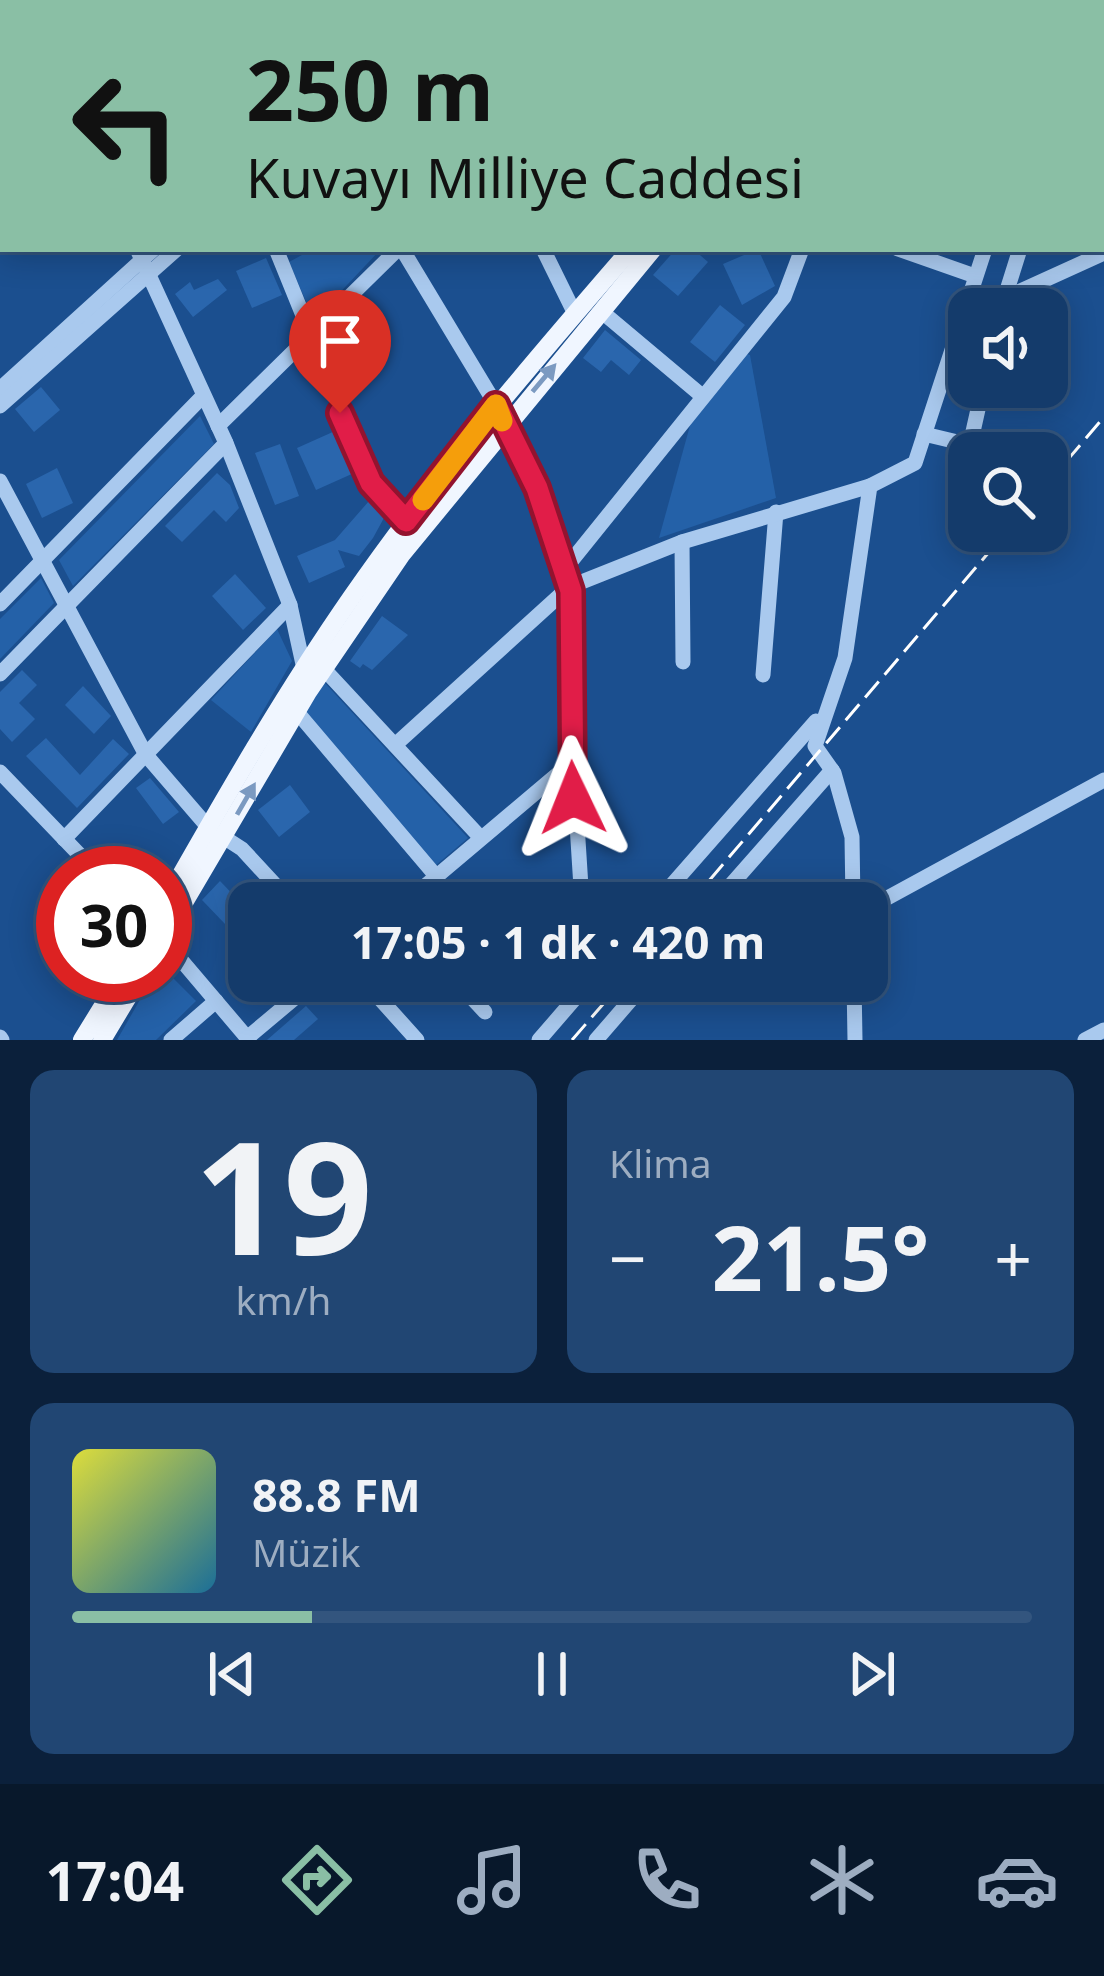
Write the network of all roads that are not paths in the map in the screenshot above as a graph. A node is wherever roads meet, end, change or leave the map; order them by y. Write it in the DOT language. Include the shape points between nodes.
graph roads {
  1 [pos="277,252"];
  2 [pos="397,252"];
  3 [pos="402,252"];
  4 [pos="545,252"];
  5 [pos="628,252"];
  6 [pos="650,252"];
  7 [pos="801,252"];
  8 [pos="907,252"];
  9 [pos="984,252"];
  10 [pos="1019,252"];
  11 [pos="1104,253"];
  12 [pos="141,262"];
  13 [pos="975,275"];
  14 [pos="971,288"];
  15 [pos="1008,288"];
  16 [pos="1033,288"];
  17 [pos="601,311"];
  18 [pos="575,314"];
  19 [pos="310,336"];
  20 [pos="948,361"];
  21 [pos="0,389"];
  22 [pos="701,395"];
  23 [pos="202,397"];
  24 [pos="496,405"];
  25 [pos="0,406"];
  26 [pos="978,408"];
  27 [pos="505,426"];
  28 [pos="222,434"];
  29 [pos="924,434"];
  30 [pos="0,481"];
  31 [pos="870,486"];
  32 [pos="776,512"];
  33 [pos="406,521"];
  34 [pos="682,542"];
  35 [pos="41,564"];
  36 [pos="567,579"];
  37 [pos="0,604"];
  38 [pos="290,605"];
  39 [pos="66,608"];
  40 [pos="682,662"];
  41 [pos="314,669"];
  42 [pos="0,674"];
  43 [pos="763,675"];
  44 [pos="297,712"];
  45 [pos="821,715"];
  46 [pos="394,745"];
  47 [pos="146,755"];
  48 [pos="572,762"];
  49 [pos="832,770"];
  50 [pos="0,772"];
  51 [pos="1104,780"];
  52 [pos="216,833"];
  53 [pos="480,837"];
  54 [pos="64,839"];
  55 [pos="71,846"];
  56 [pos="192,866"];
  57 [pos="436,876"];
  58 [pos="192,882"];
  59 [pos="273,882"];
  60 [pos="429,882"];
  61 [pos="581,882"];
  62 [pos="674,882"];
  63 [pos="733,882"];
  64 [pos="853,882"];
  65 [pos="888,898"];
  66 [pos="192,971"];
  67 [pos="216,1001"];
  68 [pos="105,1002"];
  69 [pos="125,1002"];
  70 [pos="291,1002"];
  71 [pos="383,1002"];
  72 [pos="476,1002"];
  73 [pos="572,1002"];
  74 [pos="629,1002"];
  75 [pos="854,1002"];
  76 [pos="485,1012"];
  77 [pos="248,1039"];
  78 [pos="82,1040"];
  79 [pos="102,1040"];
  80 [pos="171,1040"];
  81 [pos="416,1040"];
  82 [pos="539,1040"];
  83 [pos="596,1040"];
  84 [pos="855,1040"];
  1 -- 19 [label="street"];
  2 -- 19 [label="street"];
  3 -- 24 [label="street"];
  4 -- 18 [label="street"];
  5 -- 18 [label="main road"];
  6 -- 17 [label="main road"];
  7 -- 22 [label="street" via="784,297"];
  8 -- 13 [label="street"];
  9 -- 13 [label="street"];
  10 -- 15 [label="street"];
  11 -- 16 [label="street"];
  12 -- 21 [label="street"];
  12 -- 23 [label="street"];
  12 -- 25 [label="street"];
  13 -- 14 [label="street"];
  17 -- 22 [label="street"];
  27 -- 17 [label="main road, one-way"];
  18 -- 24 [label="main road"];
  19 -- 28 [label="street"];
  19 -- 33 [label="street" via="371,483"];
  20 -- 29 [label="street"];
  22 -- 36 [label="street"];
  23 -- 28 [label="street"];
  23 -- 35 [label="street"];
  24 -- 27 [label="street"];
  24 -- 33 [label="main road"];
  26 -- 29 [label="street" via="970,445"];
  27 -- 36 [label="street" via="537,488"];
  27 -- 41 [label="main road"];
  28 -- 38 [label="street"];
  28 -- 39 [label="street"];
  29 -- 31 [label="street" via="915,464"];
  30 -- 35 [label="street"];
  31 -- 32 [label="street"];
  31 -- 45 [label="street" via="845,658"];
  32 -- 34 [label="street"];
  32 -- 43 [label="street"];
  33 -- 41 [label="main road"];
  34 -- 36 [label="street"];
  34 -- 40 [label="street"];
  35 -- 37 [label="street"];
  35 -- 39 [label="street"];
  36 -- 46 [label="street"];
  36 -- 48 [label="street"];
  38 -- 41 [label="street"];
  38 -- 47 [label="street"];
  39 -- 42 [label="street"];
  39 -- 47 [label="street"];
  41 -- 44 [label="main road"];
  41 -- 46 [label="street"];
  41 -- 52 [label="main road"];
  52 -- 44 [label="main road, one-way"];
  44 -- 57 [label="street"];
  45 -- 49 [label="street" via="815,746"];
  45 -- 62 [label="street"];
  46 -- 53 [label="street"];
  47 -- 52 [label="street"];
  47 -- 54 [label="street"];
  48 -- 53 [label="street"];
  48 -- 61 [label="street"];
  49 -- 63 [label="street"];
  49 -- 64 [label="street" via="852,837"];
  50 -- 54 [label="street"];
  51 -- 65 [label="street"];
  52 -- 56 [label="main road"];
  52 -- 58 [label="main road"];
  52 -- 59 [label="street"];
  53 -- 57 [label="street"];
  54 -- 55 [label="street"];
  57 -- 60 [label="street"];
  66 -- 67 [label="street"];
  67 -- 77 [label="street"];
  67 -- 80 [label="street"];
  68 -- 78 [label="main road"];
  69 -- 79 [label="main road"];
  70 -- 77 [label="street"];
  71 -- 81 [label="street"];
  72 -- 76 [label="street"];
  73 -- 82 [label="street"];
  74 -- 83 [label="street"];
  75 -- 84 [label="street"];
}
